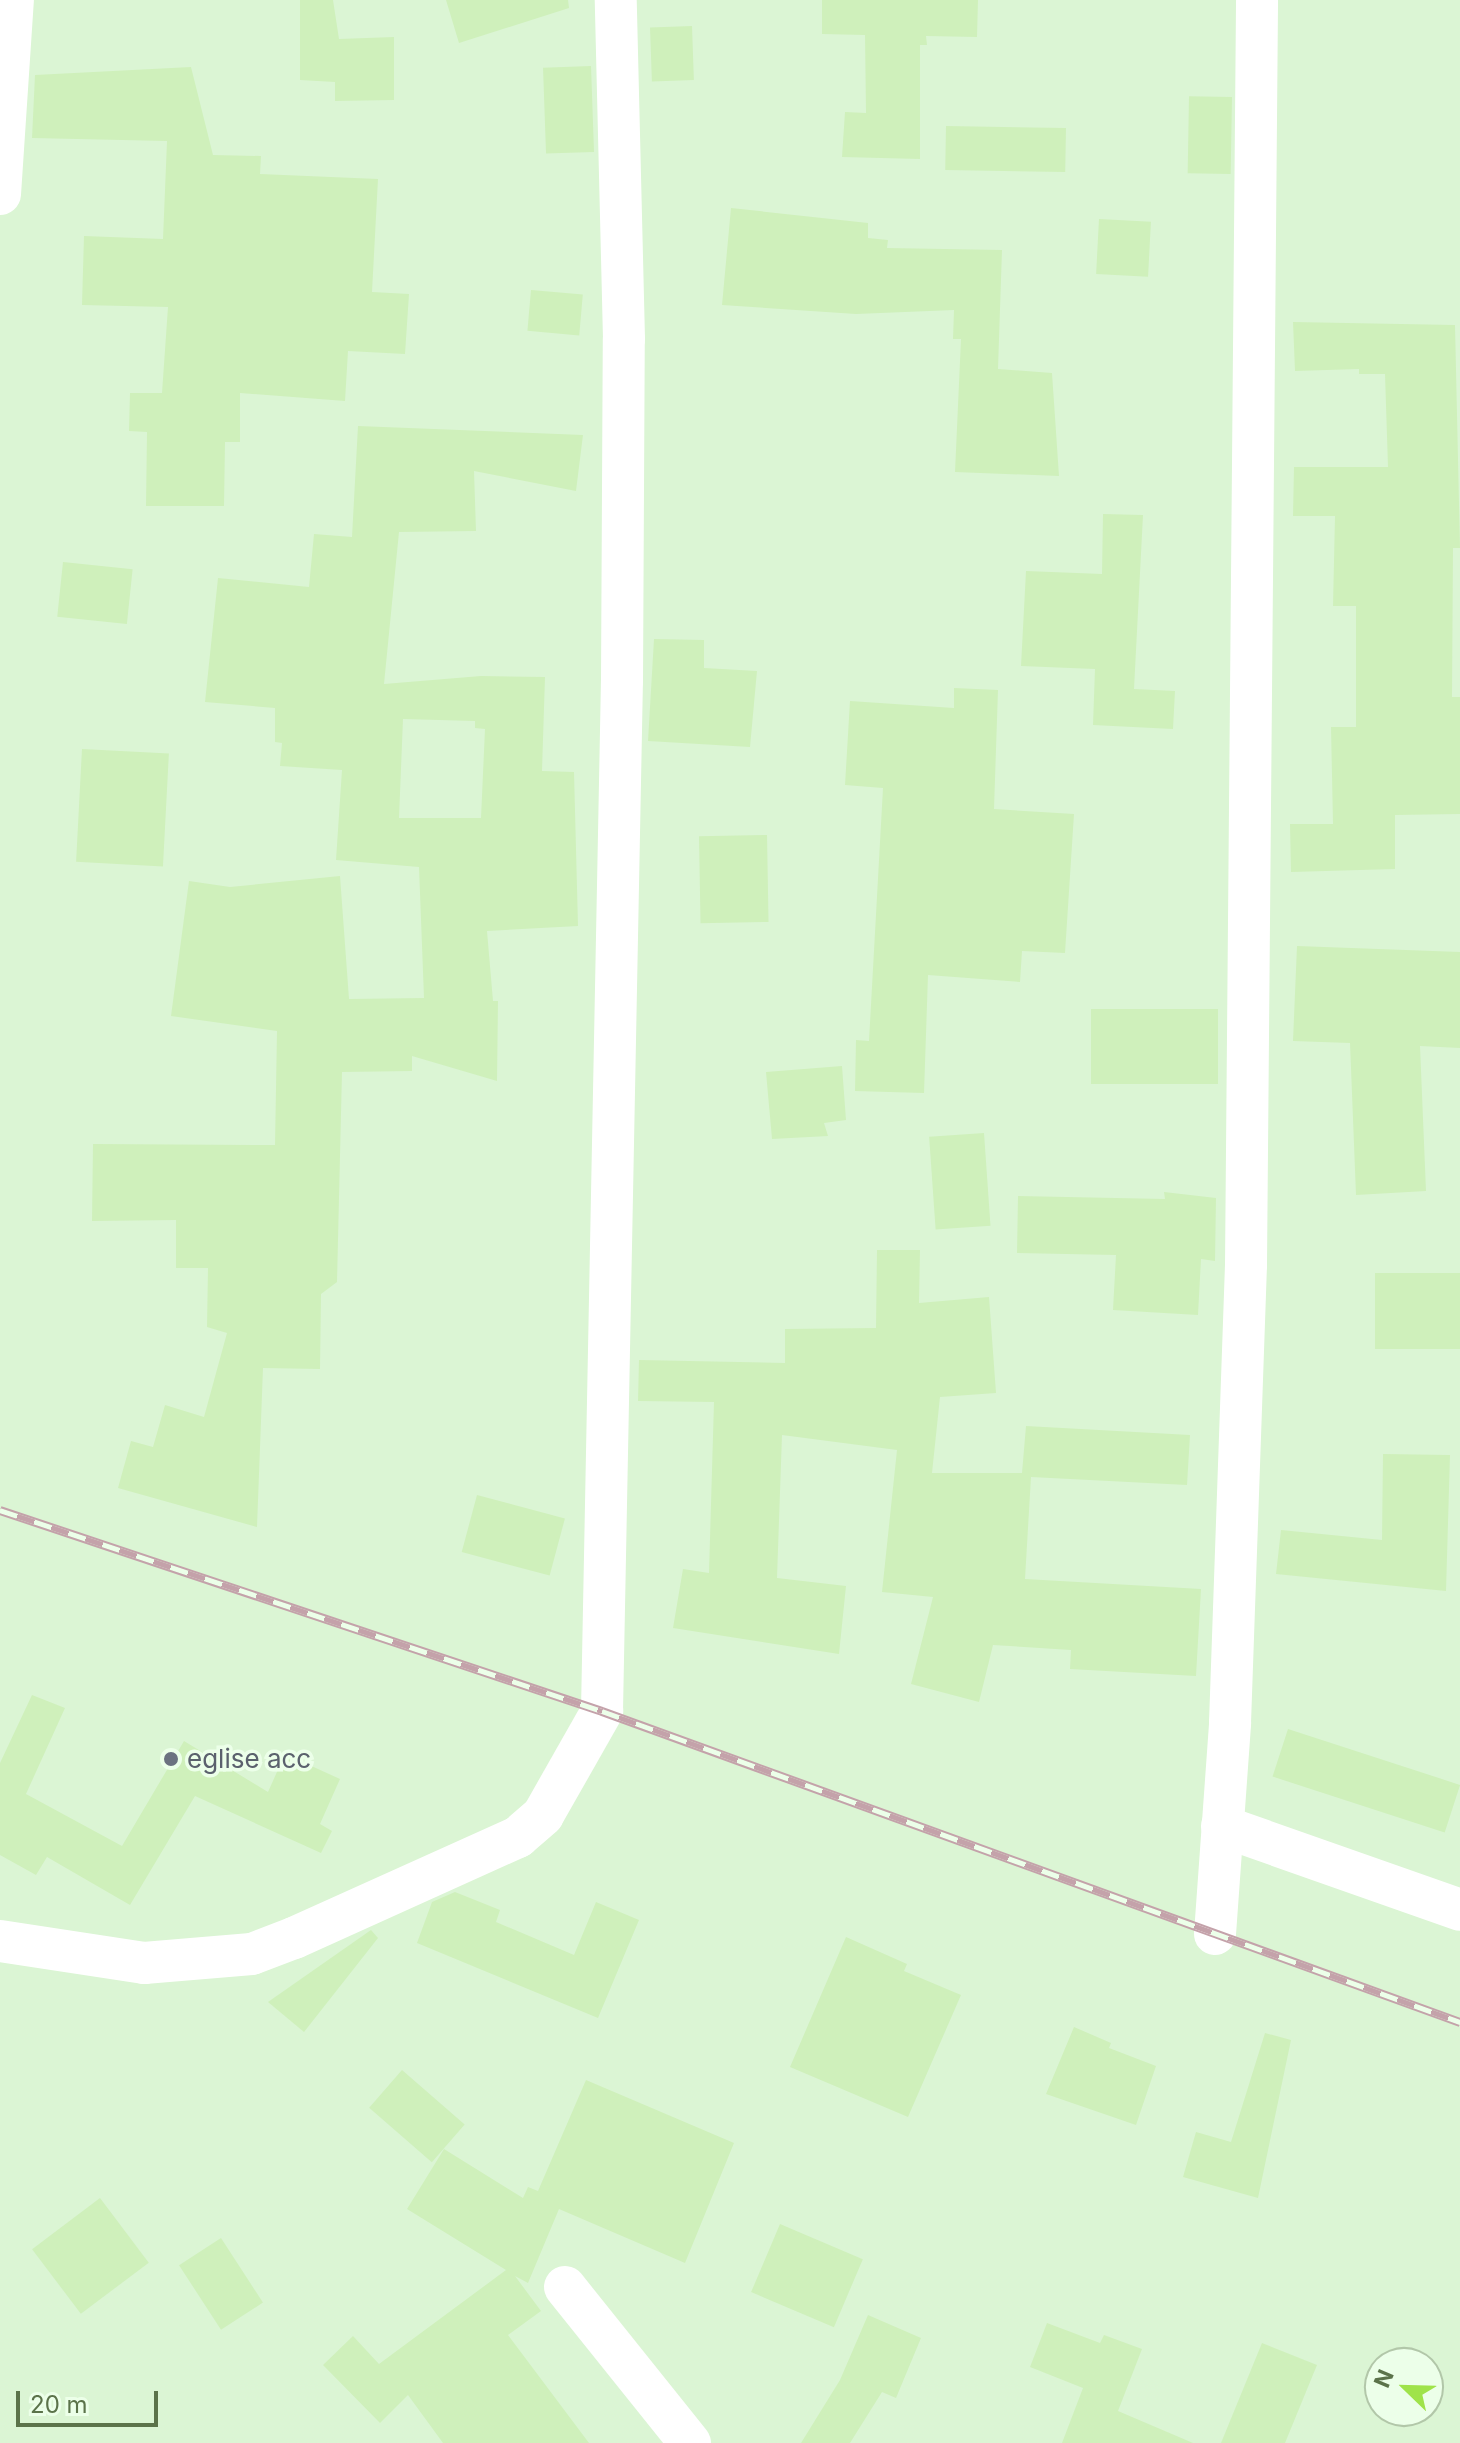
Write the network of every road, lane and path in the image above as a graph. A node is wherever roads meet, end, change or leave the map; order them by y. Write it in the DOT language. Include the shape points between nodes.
graph roads {
  1 [pos="13,0"];
  2 [pos="616,0"];
  3 [pos="1257,0"];
  4 [pos="0,194"];
  5 [pos="1222,1826"];
  6 [pos="1460,1910"];
  7 [pos="1215,1934"];
  8 [pos="0,1941"];
  9 [pos="565,2287"];
  10 [pos="690,2443"];
  1 -- 4 [label="street"];
  2 -- 8 [label="street" via="624,339 622,681 602,1711 543,1815 518,1837 401,1894 266,1949 219,1959 144,1963"];
  3 -- 5 [label="street" via="1246,1265"];
  5 -- 6 [label="street"];
  5 -- 7 [label="street"];
  9 -- 10 [label="street"];
}
